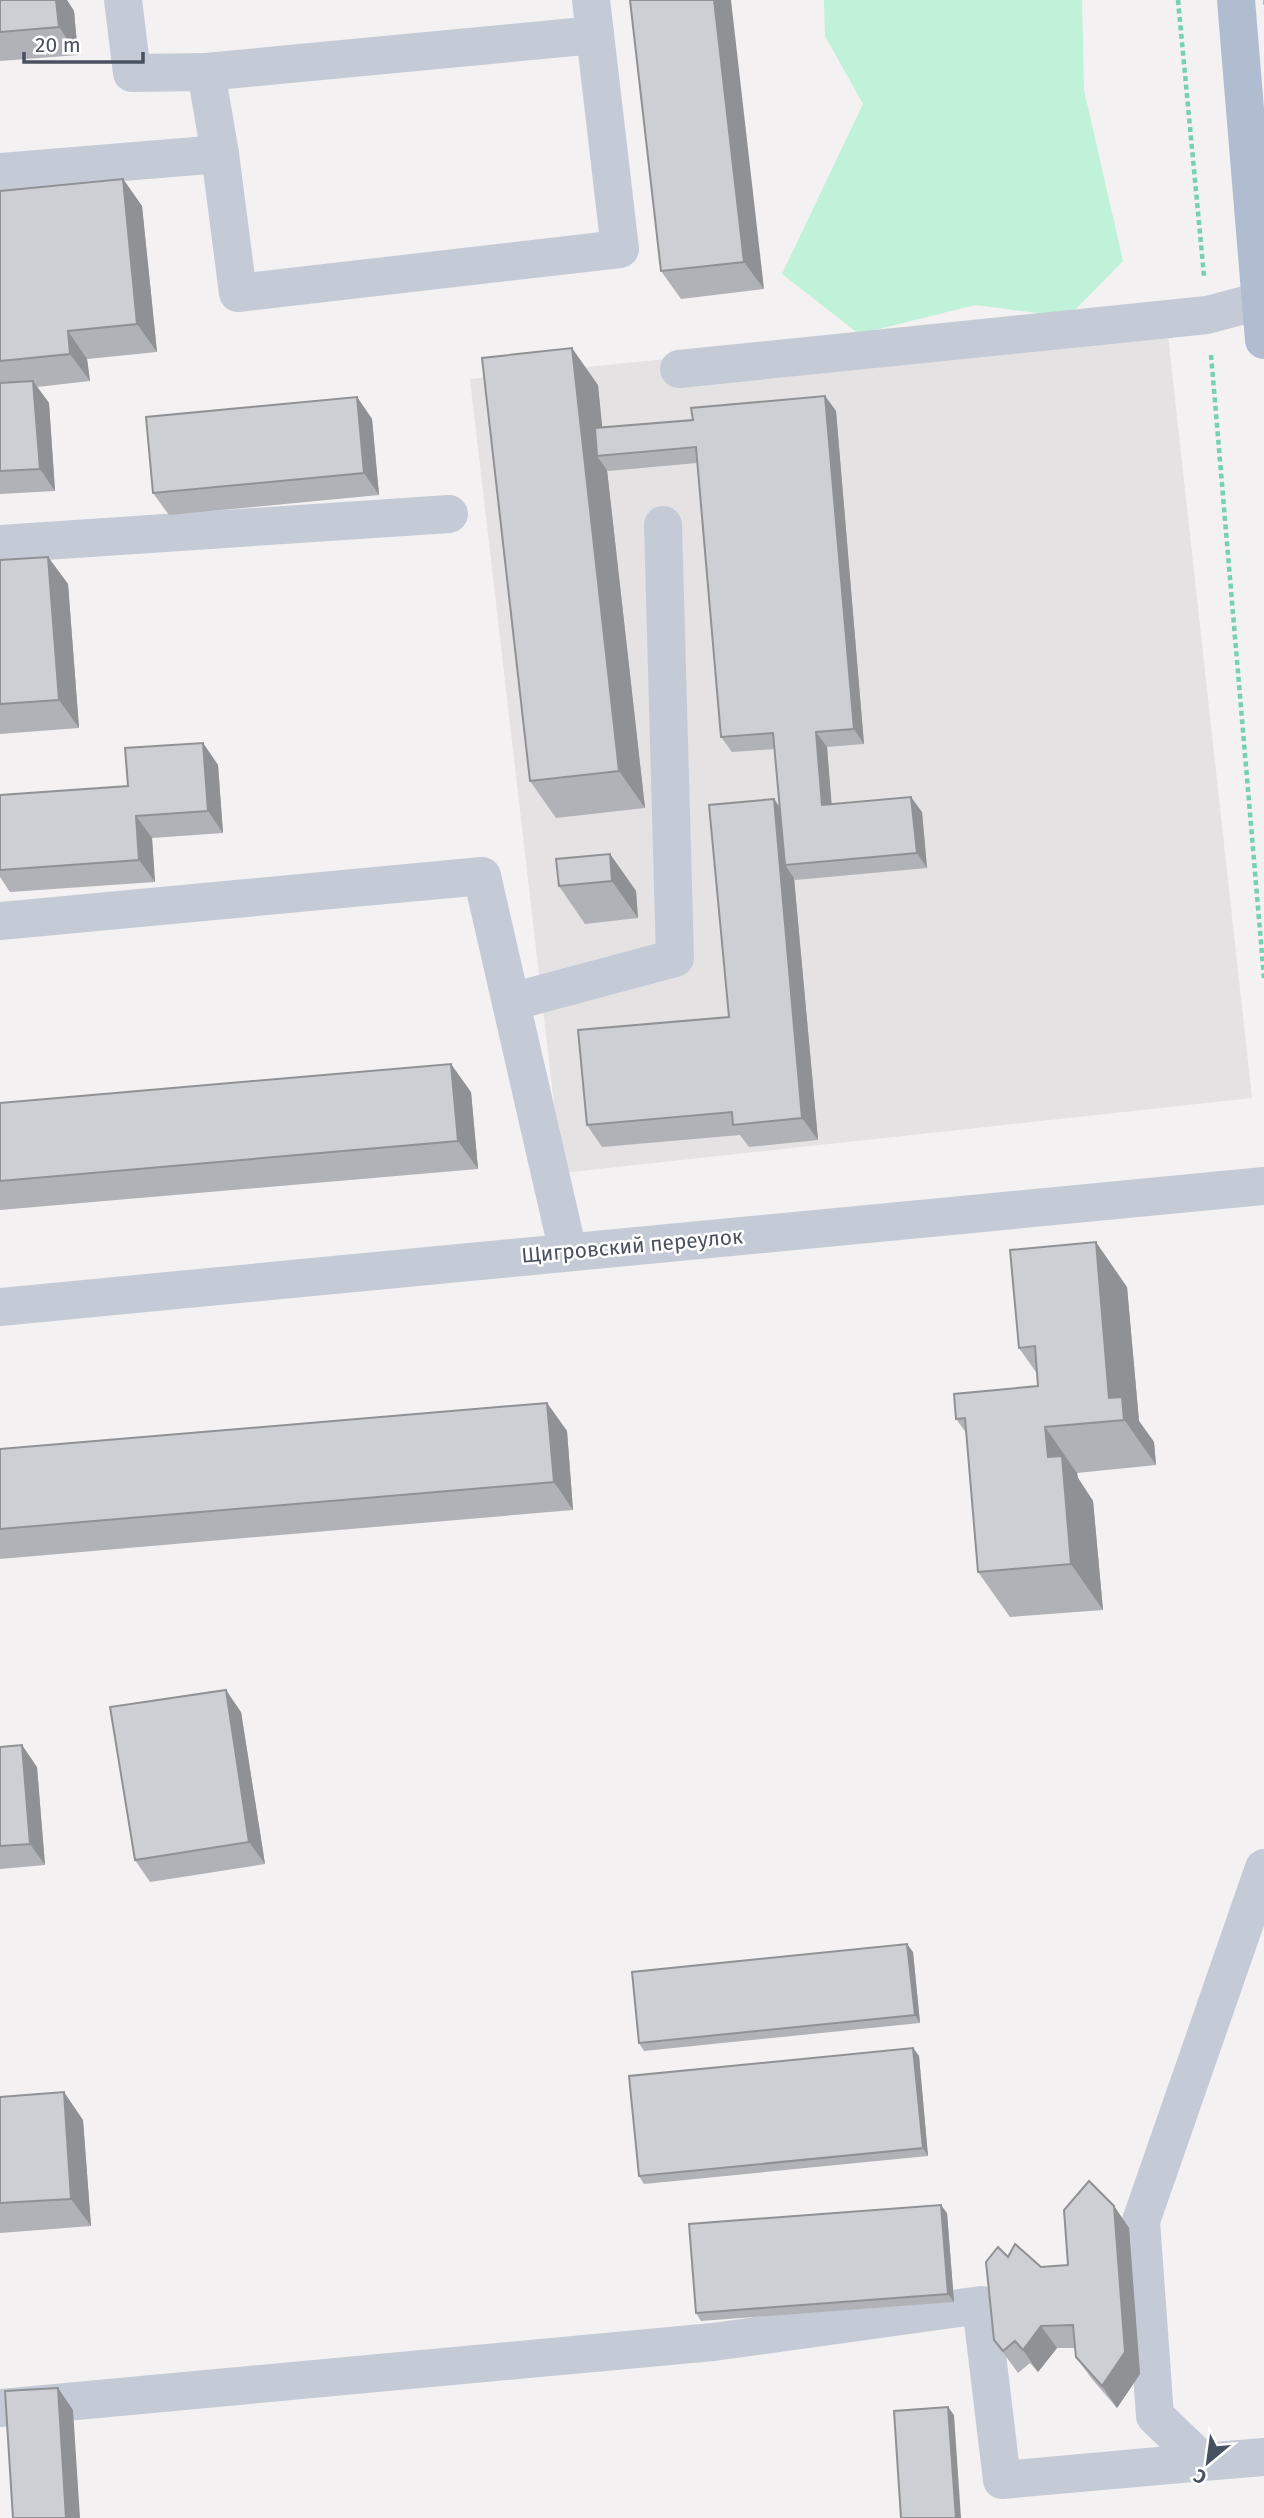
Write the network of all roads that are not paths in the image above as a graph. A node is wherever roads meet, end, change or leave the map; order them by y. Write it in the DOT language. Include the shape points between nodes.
graph roads {
  1 [pos="123,0"];
  2 [pos="1236,0"];
  3 [pos="593,17"];
  4 [pos="206,72"];
  5 [pos="220,154"];
  6 [pos="0,172"];
  7 [pos="1260,301"];
  8 [pos="1264,340"];
  9 [pos="679,369"];
  10 [pos="449,514"];
  11 [pos="663,525"];
  12 [pos="0,544"];
  13 [pos="0,921"];
  14 [pos="511,1002"];
  15 [pos="1264,1186"];
  16 [pos="568,1252"];
  17 [pos="0,1307"];
  18 [pos="1264,1867"];
  19 [pos="0,2409"];
  20 [pos="1264,2457"];
  21 [pos="1203,2462"];
  1 -- 4 [label="street" via="132,73"];
  2 -- 7 [label="main road"];
  3 -- 4 [label="street"];
  3 -- 5 [label="street" via="620,249 238,293"];
  4 -- 5 [label="street"];
  5 -- 6 [label="street"];
  7 -- 8 [label="main road"];
  7 -- 9 [label="street" via="1207,315"];
  10 -- 12 [label="street"];
  11 -- 14 [label="street" via="675,958"];
  13 -- 14 [label="street" via="482,876"];
  14 -- 16 [label="street"];
  15 -- 16 [label="street, Щигровский переулок"];
  16 -- 17 [label="street, Щигровский переулок"];
  18 -- 21 [label="street" via="1141,2221 1155,2416"];
  19 -- 21 [label="street" via="713,2342 981,2305 1002,2480"];
  20 -- 21 [label="street"];
}
